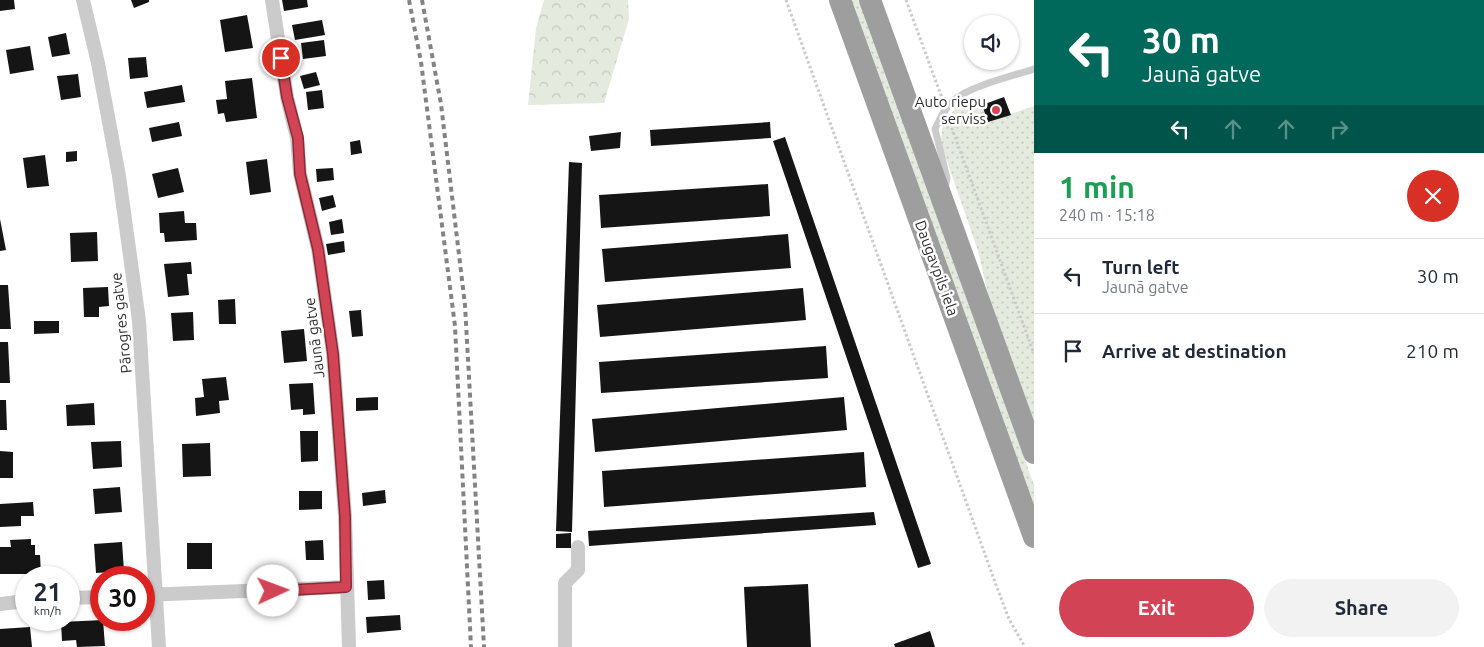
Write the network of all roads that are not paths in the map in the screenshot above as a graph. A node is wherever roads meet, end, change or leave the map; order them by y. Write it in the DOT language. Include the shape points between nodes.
graph roads {
  1 [pos="83,0"];
  2 [pos="272,0"];
  3 [pos="840,0"];
  4 [pos="870,0"];
  5 [pos="1034,68"];
  6 [pos="943,200"];
  7 [pos="1034,453"];
  8 [pos="1034,537"];
  9 [pos="578,547"];
  10 [pos="149,566"];
  11 [pos="346,587"];
  12 [pos="155,595"];
  13 [pos="15,602"];
  14 [pos="0,604"];
  15 [pos="155,624"];
  16 [pos="159,647"];
  17 [pos="349,647"];
  18 [pos="565,647"];
  1 -- 10 [label="street, Pārogres gatve" via="119,176 139,321"];
  2 -- 11 [label="street, Jaunā gatve" via="287,97 298,138 300,174 318,249 333,354 344,506"];
  3 -- 8 [label="highway, Daugavpils iela"];
  4 -- 6 [label="highway, Daugavpils iela"];
  5 -- 6 [label="lane" via="972,89 954,99 946,109 935,129 947,178"];
  6 -- 7 [label="highway, Daugavpils iela"];
  9 -- 18 [label="street" via="578,570 565,583"];
  11 -- 12 [label="street"];
  11 -- 17 [label="street, Jaunā gatve"];
  13 -- 14 [label="street"];
  15 -- 16 [label="street, Pārogres gatve"];
}
